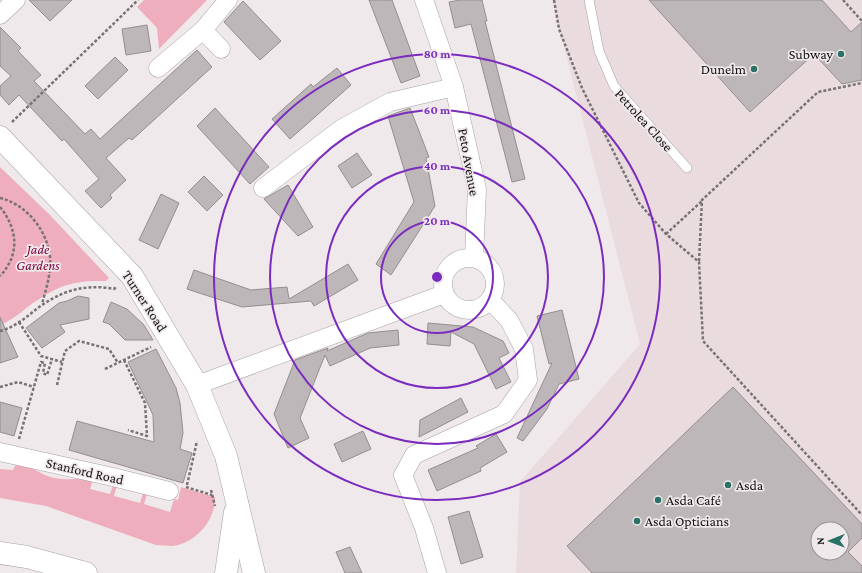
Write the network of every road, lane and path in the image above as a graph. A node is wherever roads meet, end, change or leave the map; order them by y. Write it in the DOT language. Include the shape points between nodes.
graph roads {
  1 [pos="16,0"];
  2 [pos="138,0"];
  3 [pos="228,0"];
  4 [pos="424,0"];
  5 [pos="554,0"];
  6 [pos="589,0"];
  7 [pos="843,0"];
  8 [pos="0,15"];
  9 [pos="862,21"];
  10 [pos="203,30"];
  11 [pos="221,49"];
  12 [pos="158,68"];
  13 [pos="862,83"];
  14 [pos="454,87"];
  15 [pos="6,130"];
  16 [pos="687,168"];
  17 [pos="263,188"];
  18 [pos="0,198"];
  19 [pos="702,200"];
  20 [pos="0,207"];
  21 [pos="666,234"];
  22 [pos="474,258"];
  23 [pos="699,262"];
  24 [pos="0,276"];
  25 [pos="120,284"];
  26 [pos="444,294"];
  27 [pos="490,300"];
  28 [pos="42,305"];
  29 [pos="19,322"];
  30 [pos="0,331"];
  31 [pos="154,346"];
  32 [pos="52,359"];
  33 [pos="124,360"];
  34 [pos="62,362"];
  35 [pos="118,363"];
  36 [pos="106,369"];
  37 [pos="56,385"];
  38 [pos="196,385"];
  39 [pos="0,387"];
  40 [pos="34,387"];
  41 [pos="128,430"];
  42 [pos="200,440"];
  43 [pos="7,454"];
  44 [pos="211,488"];
  45 [pos="178,489"];
  46 [pos="212,495"];
  47 [pos="237,499"];
  48 [pos="216,513"];
  49 [pos="862,515"];
  50 [pos="0,553"];
  51 [pos="27,557"];
  52 [pos="63,573"];
  53 [pos="86,573"];
  54 [pos="226,573"];
  55 [pos="254,573"];
  56 [pos="437,573"];
  1 -- 8 [label="street"];
  2 -- 15 [label="path"];
  3 -- 10 [label="street"];
  4 -- 14 [label="street, Peto Avenue"];
  5 -- 21 [label="path" via="559,29 582,88 639,203"];
  6 -- 16 [label="lane, Petrolea Close" via="599,51 614,86"];
  7 -- 9 [label="path"];
  10 -- 11 [label="street"];
  10 -- 12 [label="street"];
  13 -- 19 [label="path" via="818,92"];
  14 -- 17 [label="street" via="390,102 341,129 303,165"];
  14 -- 22 [label="street, Peto Avenue" via="477,189"];
  15 -- 38 [label="street, Turner Road" via="132,276"];
  18 -- 28 [label="path" via="20,207 34,219 44,235 50,267"];
  19 -- 21 [label="path"];
  19 -- 23 [label="path"];
  20 -- 24 [label="path" via="13,228 15,242 14,256"];
  21 -- 23 [label="path"];
  22 -- 26 [label="street" via="458,260 446,271 443,278"];
  22 -- 27 [label="street" via="489,266 494,274 496,283"];
  23 -- 49 [label="path" via="703,340"];
  25 -- 28 [label="path" via="114,289 89,286 76,288 53,297"];
  26 -- 27 [label="street" via="449,302 466,311 483,307"];
  26 -- 38 [label="street"];
  27 -- 56 [label="street" via="509,320 524,349 528,380 504,414 414,455 403,475 424,528"];
  28 -- 29 [label="path"];
  29 -- 30 [label="path"];
  29 -- 32 [label="path" via="41,356"];
  31 -- 33 [label="path"];
  32 -- 34 [label="path"];
  32 -- 40 [label="path" via="47,375 43,373 45,363 41,362"];
  33 -- 35 [label="path"];
  33 -- 41 [label="path" via="145,403 147,436"];
  34 -- 35 [label="path" via="65,351 79,341 109,349"];
  34 -- 37 [label="path"];
  35 -- 36 [label="path"];
  38 -- 47 [label="street, Turner Road" via="226,456"];
  39 -- 40 [label="path" via="18,382"];
  40 -- 43 [label="path"];
  42 -- 45 [label="path" via="199,436"];
  43 -- 45 [label="street, Stanford Road"];
  44 -- 46 [label="path"];
  45 -- 46 [label="path"];
  46 -- 48 [label="path"];
  47 -- 54 [label="street, Turner Road"];
  47 -- 55 [label="street, Turner Road"];
  50 -- 51 [label="street"];
  51 -- 52 [label="street"];
  51 -- 53 [label="street"];
}
